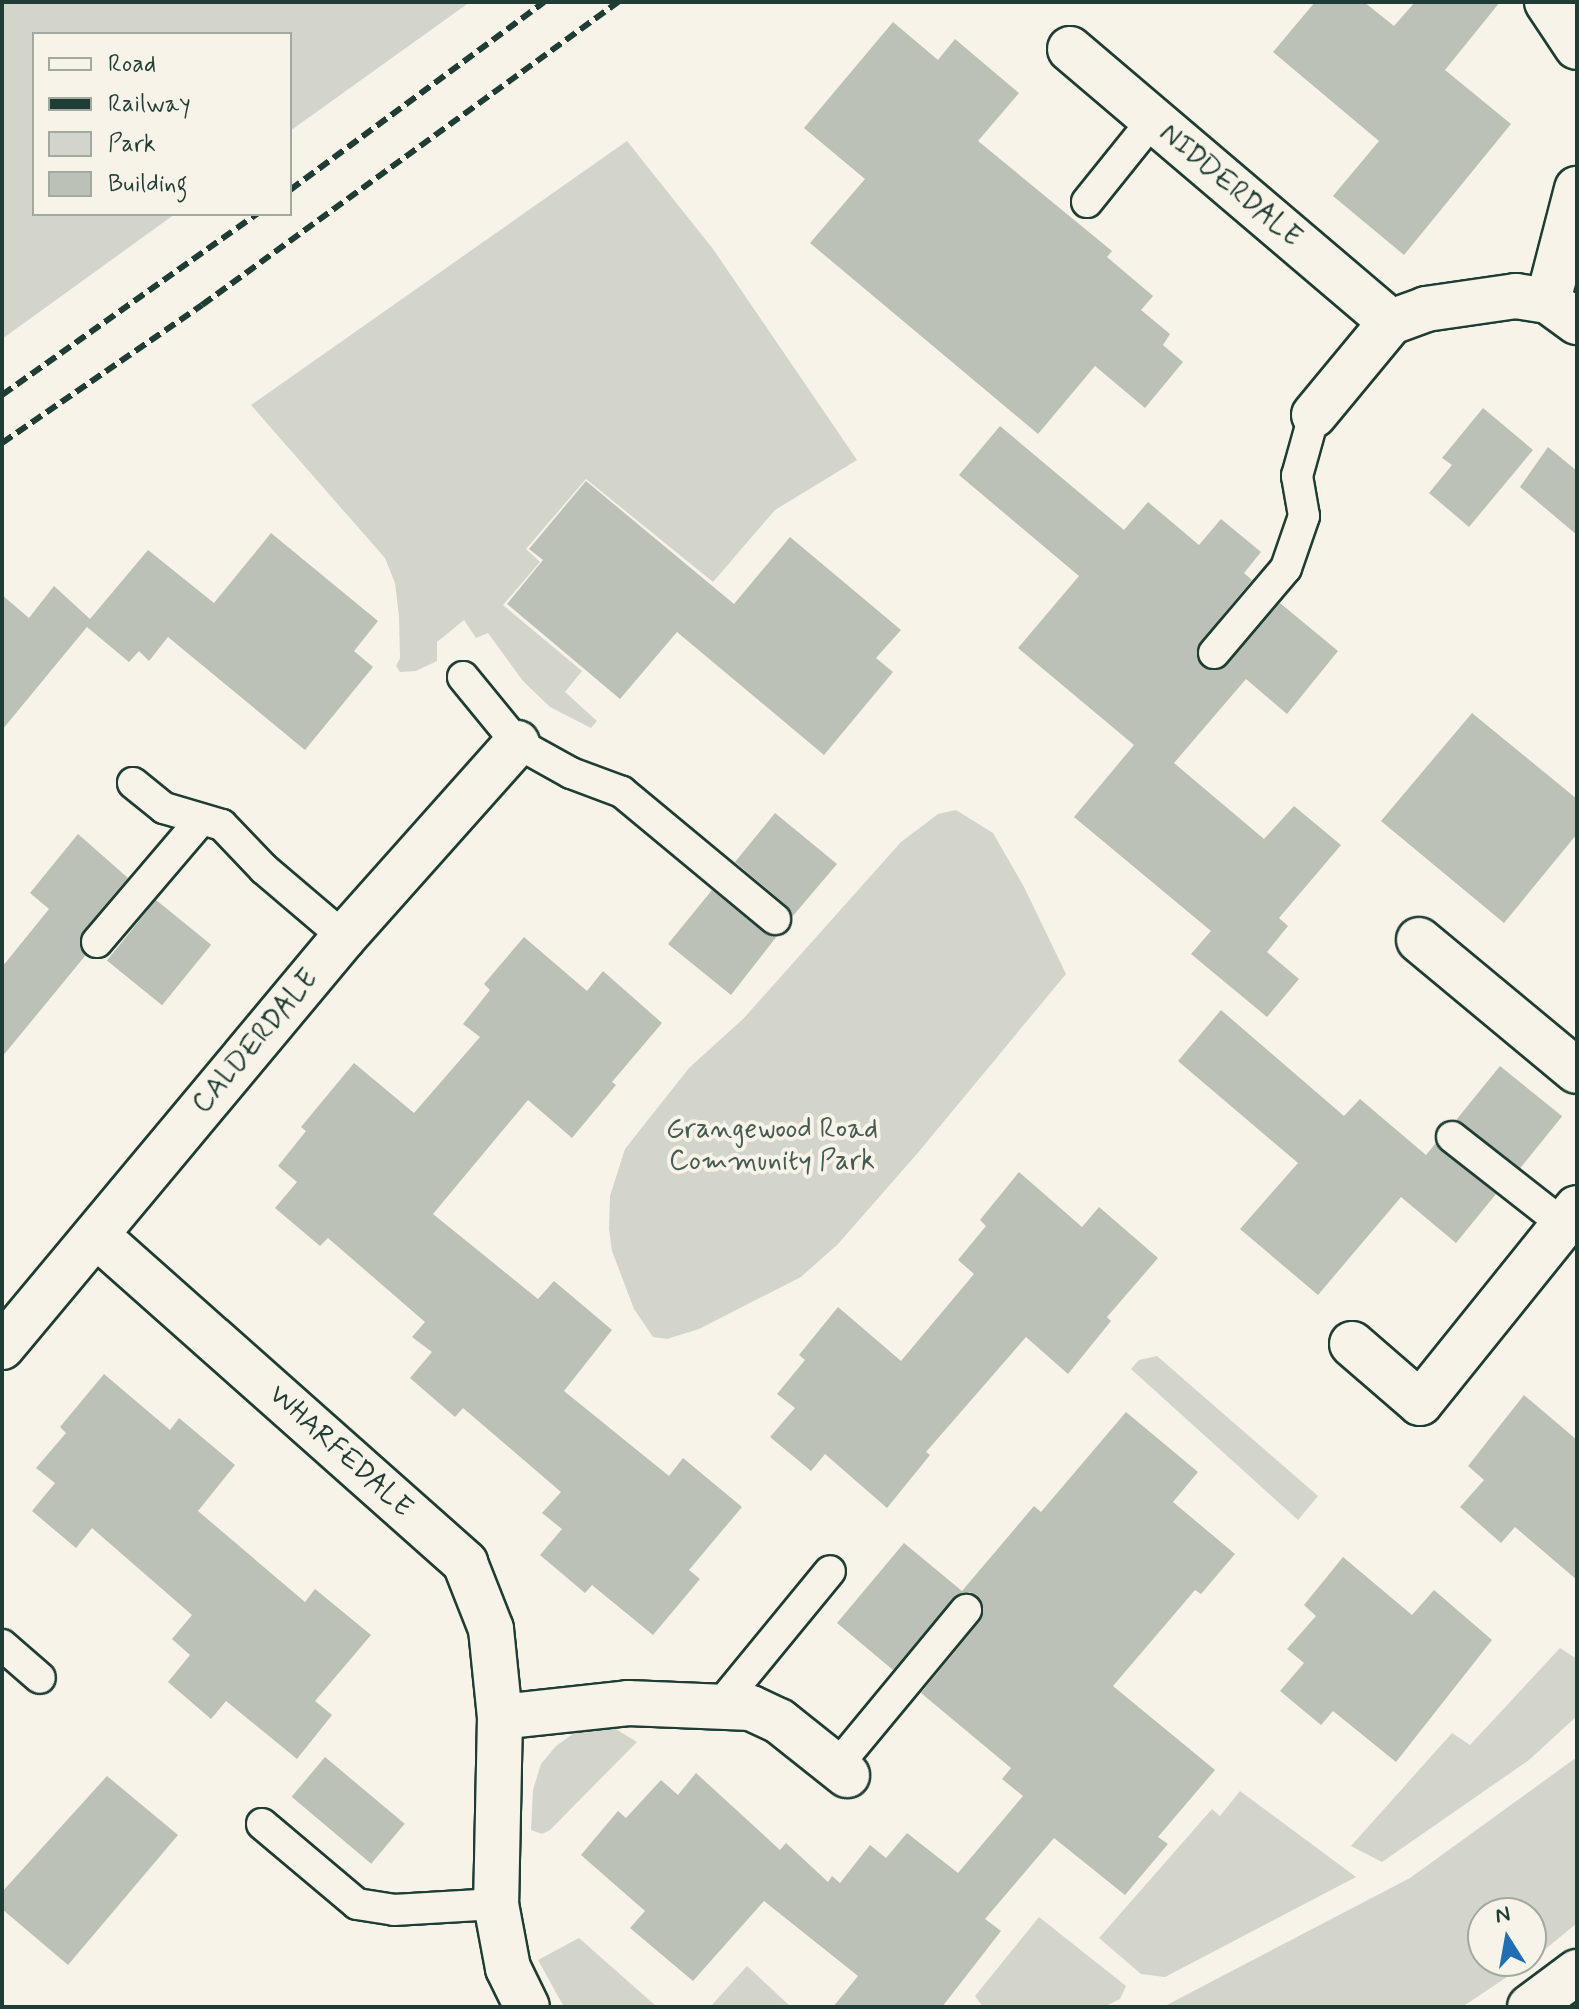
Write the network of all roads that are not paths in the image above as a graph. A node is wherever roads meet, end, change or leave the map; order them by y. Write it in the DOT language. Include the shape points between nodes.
graph roads {
  1 [pos="1547,2"];
  2 [pos="1577,47"];
  3 [pos="1070,49"];
  4 [pos="1153,120"];
  5 [pos="1577,189"];
  6 [pos="1087,202"];
  7 [pos="1562,312"];
  8 [pos="1391,322"];
  9 [pos="1314,415"];
  10 [pos="1214,653"];
  11 [pos="463,677"];
  12 [pos="517,743"];
  13 [pos="133,783"];
  14 [pos="201,820"];
  15 [pos="775,919"];
  16 [pos="344,937"];
  17 [pos="1419,940"];
  18 [pos="97,942"];
  19 [pos="1577,1071"];
  20 [pos="1452,1137"];
  21 [pos="1570,1216"];
  22 [pos="96,1235"];
  23 [pos="1352,1344"];
  24 [pos="2,1347"];
  25 [pos="830,1571"];
  26 [pos="966,1610"];
  27 [pos="2,1645"];
  28 [pos="40,1678"];
  29 [pos="720,1705"];
  30 [pos="500,1717"];
  31 [pos="842,1771"];
  32 [pos="262,1824"];
  33 [pos="496,1904"];
  34 [pos="1577,1972"];
  35 [pos="527,2007"];
  36 [pos="1530,2007"];
  1 -- 2 [label="street"];
  3 -- 4 [label="street, NIDDERDALE"];
  4 -- 6 [label="lane"];
  4 -- 8 [label="street, NIDDERDALE"];
  5 -- 7 [label="street"];
  7 -- 8 [label="street" via="1516,296 1426,309"];
  8 -- 9 [label="street"];
  9 -- 10 [label="lane" via="1297,476 1304,516 1286,568"];
  11 -- 12 [label="lane"];
  12 -- 15 [label="lane" via="571,773 622,792"];
  12 -- 16 [label="street, CALDERDALE"];
  13 -- 14 [label="lane" via="164,808"];
  14 -- 16 [label="lane" via="222,825 264,869"];
  14 -- 18 [label="lane"];
  16 -- 22 [label="street, CALDERDALE"];
  17 -- 19 [label="street"];
  20 -- 21 [label="lane"];
  21 -- 23 [label="street" via="1420,1403"];
  22 -- 24 [label="street, CALDERDALE"];
  22 -- 30 [label="street, WHARFEDALE" via="465,1563 491,1629"];
  25 -- 29 [label="lane"];
  26 -- 31 [label="lane"];
  27 -- 28 [label="lane"];
  29 -- 30 [label="street" via="628,1703"];
  29 -- 31 [label="street" via="751,1708 779,1721"];
  30 -- 33 [label="street, WHARFEDALE"];
  32 -- 33 [label="lane" via="357,1904 407,1910"];
  33 -- 35 [label="street, WHARFEDALE" via="508,1968"];
  34 -- 36 [label="street"];
}
